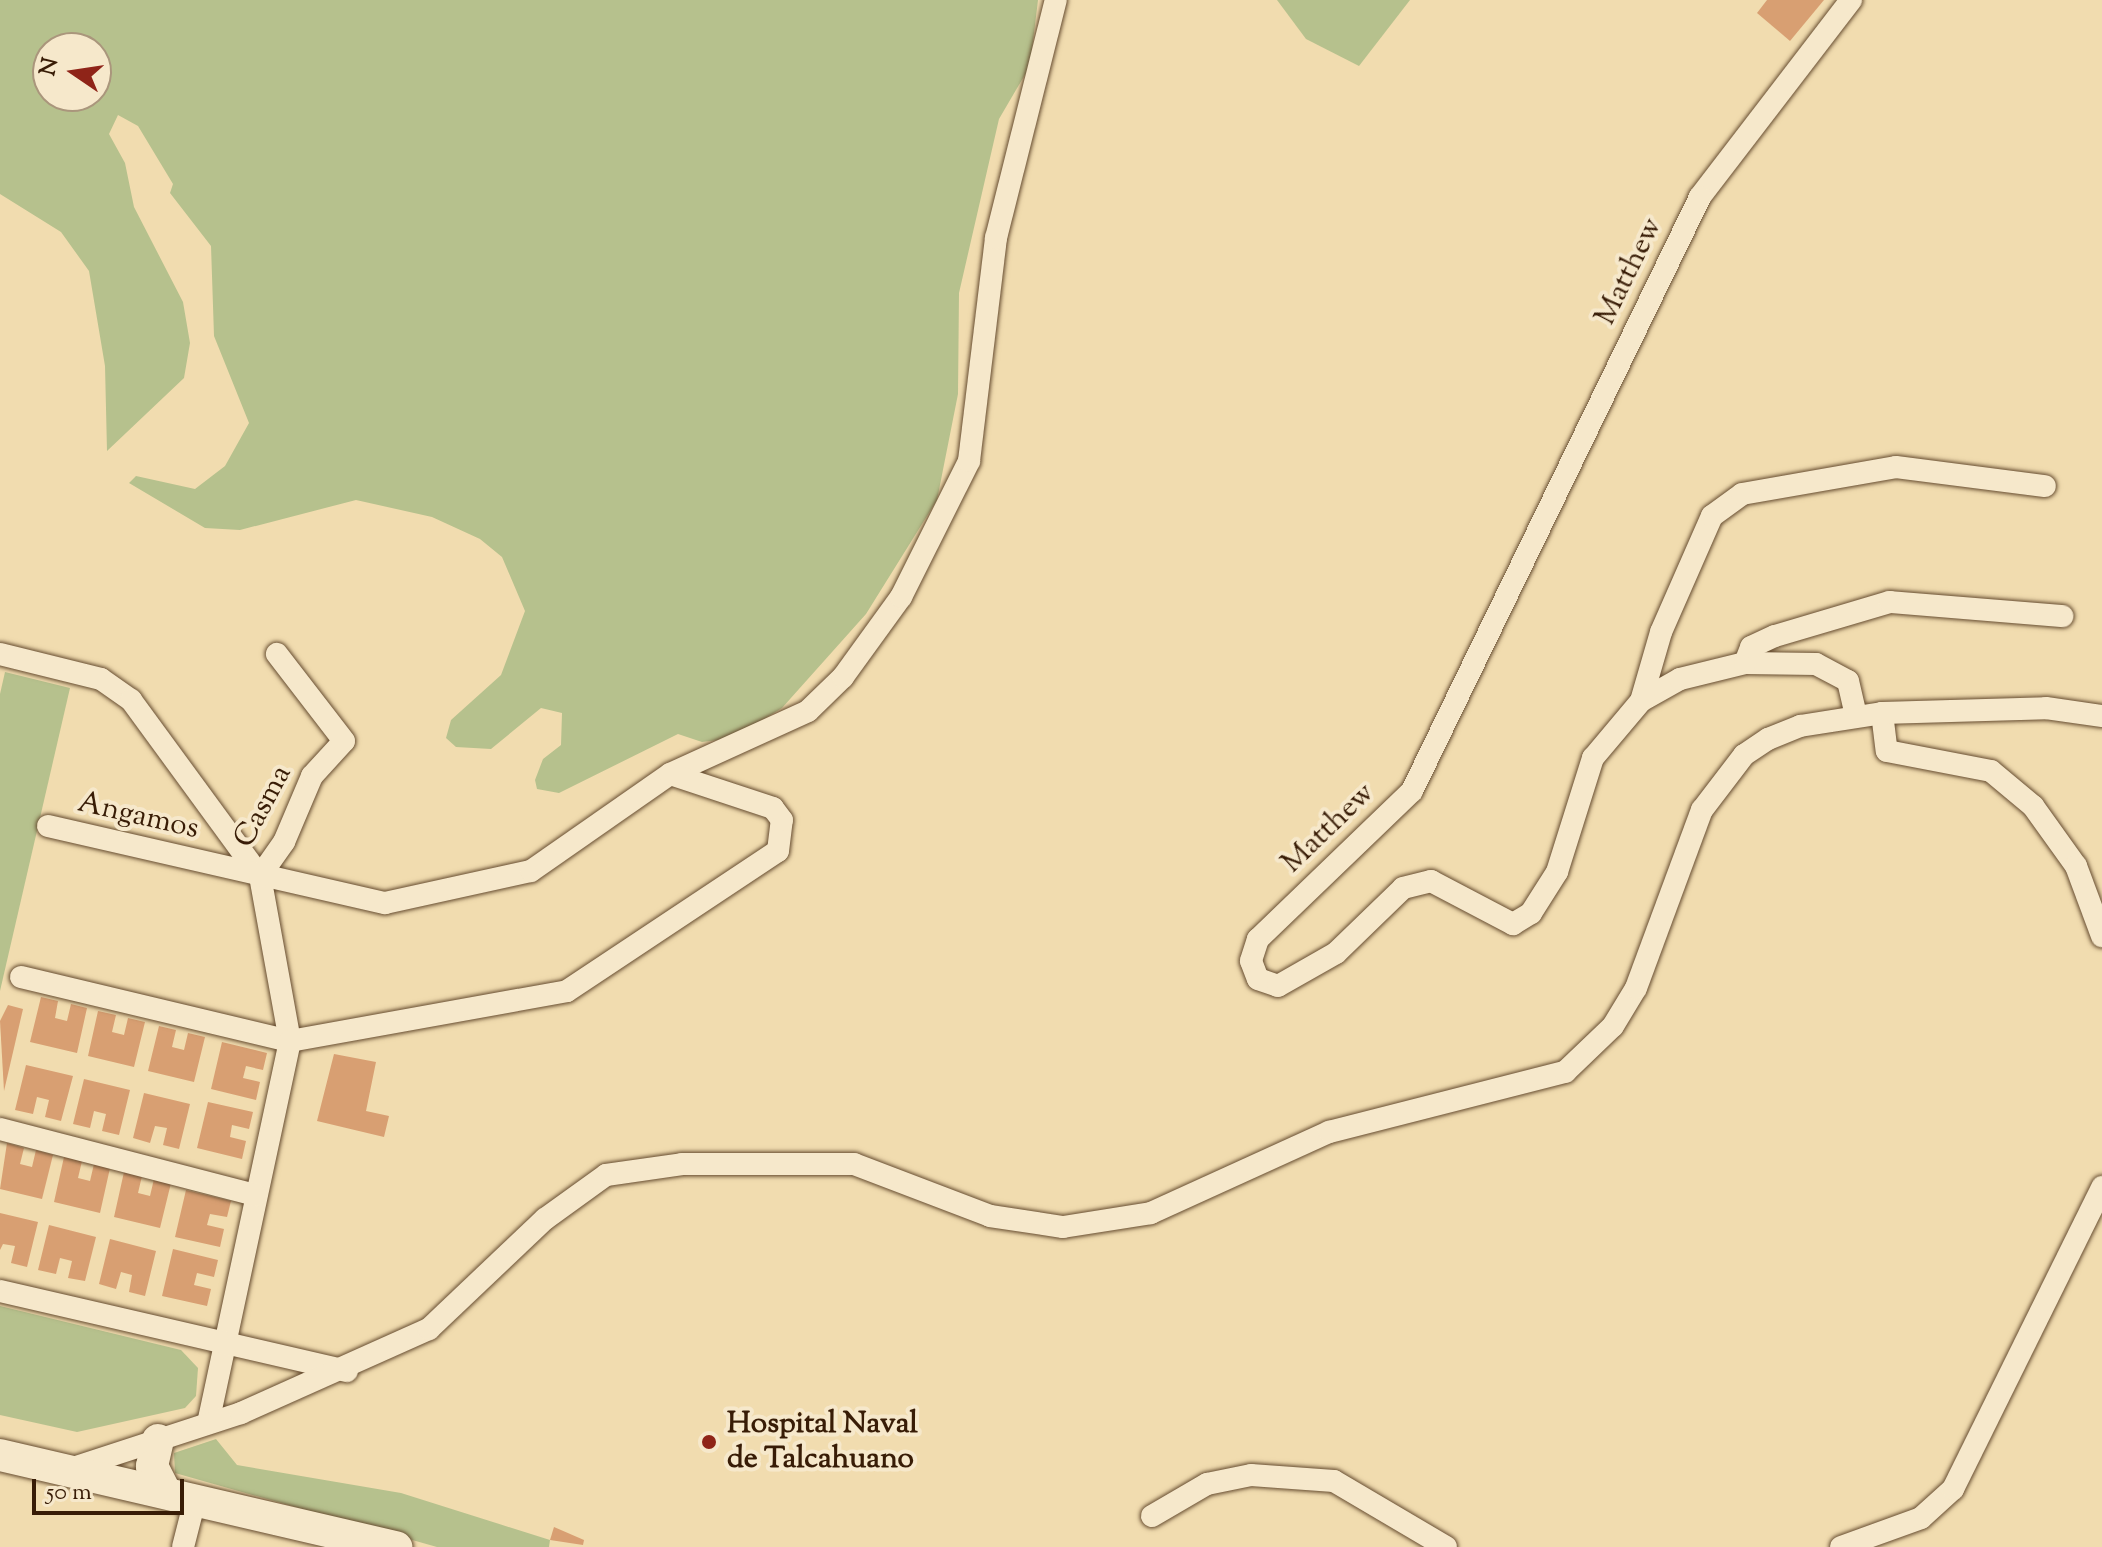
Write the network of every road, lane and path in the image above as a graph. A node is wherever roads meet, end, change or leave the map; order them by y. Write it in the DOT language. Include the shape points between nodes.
graph roads {
  1 [pos="1056,0"];
  2 [pos="1851,0"];
  3 [pos="2045,486"];
  4 [pos="2062,616"];
  5 [pos="0,654"];
  6 [pos="277,654"];
  7 [pos="1745,663"];
  8 [pos="1641,701"];
  9 [pos="1882,713"];
  10 [pos="1856,716"];
  11 [pos="2102,716"];
  12 [pos="670,774"];
  13 [pos="48,826"];
  14 [pos="260,876"];
  15 [pos="2102,936"];
  16 [pos="21,977"];
  17 [pos="290,1041"];
  18 [pos="0,1129"];
  19 [pos="2102,1187"];
  20 [pos="256,1195"];
  21 [pos="0,1291"];
  22 [pos="225,1344"];
  23 [pos="347,1371"];
  24 [pos="209,1419"];
  25 [pos="158,1440"];
  26 [pos="0,1455"];
  27 [pos="70,1469"];
  28 [pos="180,1496"];
  29 [pos="1152,1516"];
  30 [pos="183,1547"];
  31 [pos="396,1547"];
  32 [pos="1446,1547"];
  33 [pos="1841,1547"];
  1 -- 12 [label="street, Angamos" via="996,238 969,461 935,540 843,677 808,711"];
  2 -- 8 [label="street, Matthew" via="1700,197 1412,791 1258,939 1251,961 1258,979 1278,986 1336,953 1403,888 1431,881 1513,924 1531,913 1557,872 1593,758"];
  3 -- 8 [label="street" via="1896,467 1778,486 1723,504 1691,559"];
  4 -- 7 [label="street" via="1890,602 1775,636 1751,647"];
  5 -- 14 [label="street" via="101,679 131,700"];
  6 -- 14 [label="street, Casma" via="344,741 312,776 284,842"];
  7 -- 8 [label="street, Matthew" via="1680,679"];
  7 -- 10 [label="street, Matthew" via="1831,668 1848,681"];
  9 -- 10 [label="street"];
  9 -- 11 [label="street" via="2046,708"];
  9 -- 15 [label="street" via="1887,751 1991,771 2033,806 2076,866"];
  10 -- 23 [label="street" via="1768,739 1719,786 1685,843 1636,988 1613,1026 1565,1072 1329,1132 1151,1213 1063,1227 990,1216 854,1164 682,1164 606,1175 545,1219 429,1329"];
  12 -- 14 [label="street, Angamos" via="531,871 385,903"];
  12 -- 17 [label="street" via="773,808 782,834 767,865 567,991"];
  13 -- 14 [label="street, Angamos"];
  14 -- 17 [label="street"];
  16 -- 17 [label="street"];
  17 -- 20 [label="street"];
  18 -- 20 [label="street"];
  19 -- 33 [label="street" via="1953,1489 1921,1518"];
  20 -- 22 [label="street"];
  21 -- 22 [label="street"];
  22 -- 23 [label="street"];
  22 -- 24 [label="street"];
  23 -- 24 [label="street"];
  24 -- 25 [label="street"];
  25 -- 27 [label="street"];
  25 -- 28 [label="main road" via="152,1466"];
  26 -- 27 [label="main road"];
  27 -- 28 [label="main road"];
  28 -- 30 [label="street"];
  28 -- 31 [label="main road"];
  29 -- 32 [label="street" via="1207,1484 1251,1475 1308,1478 1334,1481"];
}
